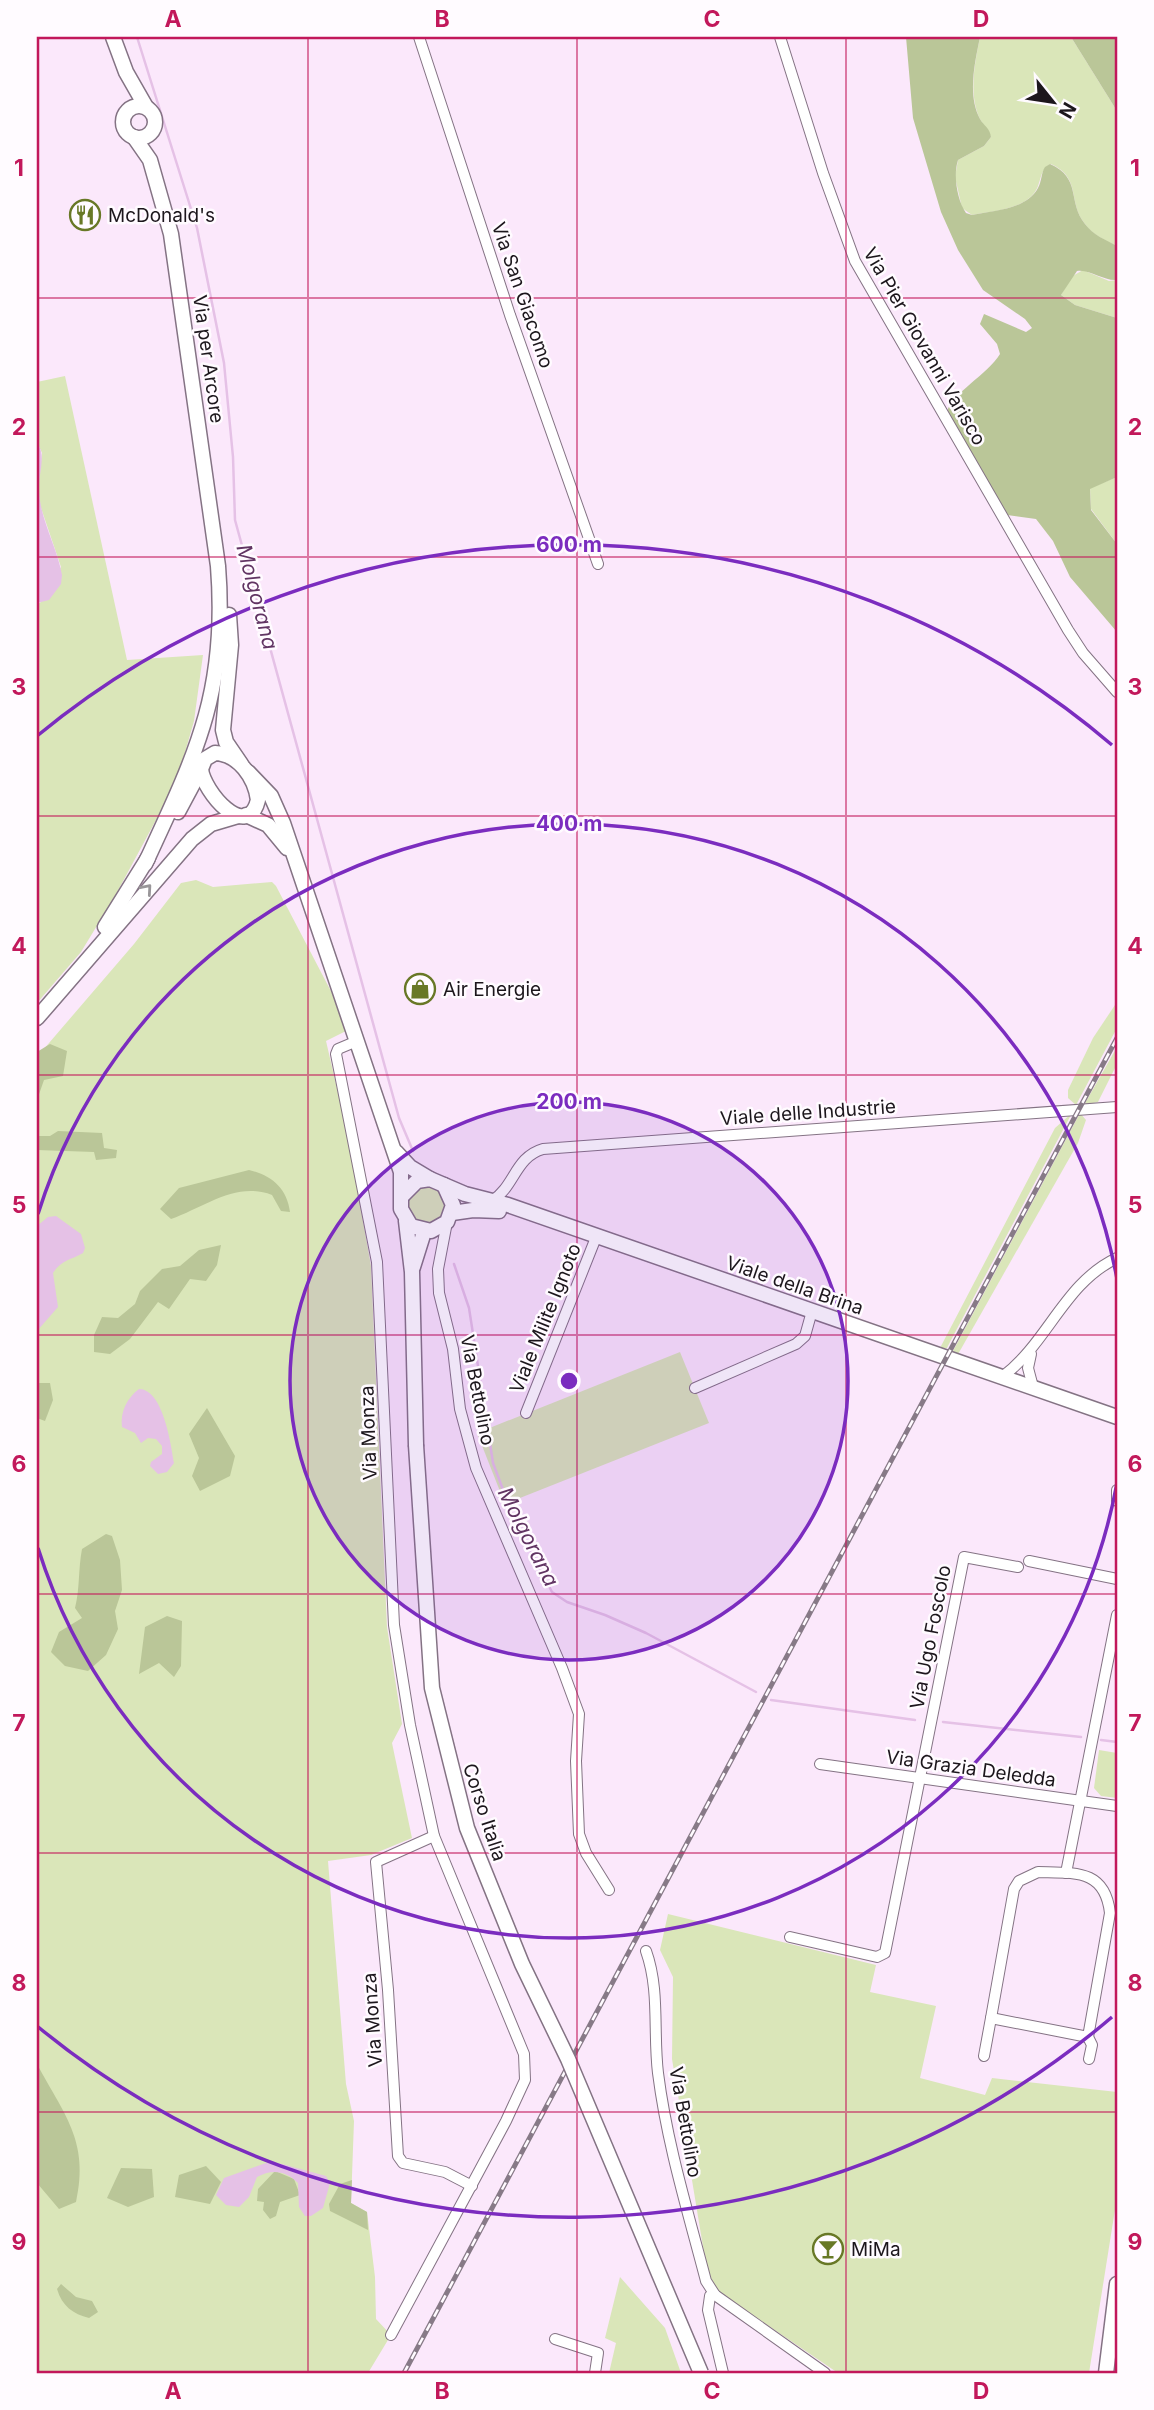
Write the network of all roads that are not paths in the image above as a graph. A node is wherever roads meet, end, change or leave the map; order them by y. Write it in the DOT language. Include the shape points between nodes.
graph roads {
  1 [pos="113,37"];
  2 [pos="419,37"];
  3 [pos="780,37"];
  4 [pos="124,68"];
  5 [pos="146,107"];
  6 [pos="125,113"];
  7 [pos="151,133"];
  8 [pos="134,137"];
  9 [pos="150,160"];
  10 [pos="598,564"];
  11 [pos="218,566"];
  12 [pos="216,675"];
  13 [pos="1117,692"];
  14 [pos="203,764"];
  15 [pos="244,768"];
  16 [pos="242,816"];
  17 [pos="296,861"];
  18 [pos="145,864"];
  19 [pos="70,977"];
  20 [pos="37,1017"];
  21 [pos="357,1041"];
  22 [pos="1117,1107"];
  23 [pos="390,1146"];
  24 [pos="513,1175"];
  25 [pos="437,1182"];
  26 [pos="403,1195"];
  27 [pos="489,1205"];
  28 [pos="508,1205"];
  29 [pos="544,1217"];
  30 [pos="450,1218"];
  31 [pos="406,1222"];
  32 [pos="427,1231"];
  33 [pos="597,1236"];
  34 [pos="444,1247"];
  35 [pos="1117,1258"];
  36 [pos="412,1272"];
  37 [pos="812,1311"];
  38 [pos="1032,1350"];
  39 [pos="1002,1377"];
  40 [pos="1033,1387"];
  41 [pos="695,1388"];
  42 [pos="526,1413"];
  43 [pos="1117,1417"];
  44 [pos="1117,1490"];
  45 [pos="1117,1501"];
  46 [pos="1029,1561"];
  47 [pos="1018,1567"];
  48 [pos="1117,1579"];
  49 [pos="1117,1615"];
  50 [pos="820,1764"];
  51 [pos="919,1778"];
  52 [pos="1081,1801"];
  53 [pos="1117,1806"];
  54 [pos="434,1836"];
  55 [pos="1066,1873"];
  56 [pos="609,1890"];
  57 [pos="790,1937"];
  58 [pos="646,1951"];
  59 [pos="991,2018"];
  60 [pos="1088,2037"];
  61 [pos="984,2056"];
  62 [pos="1089,2059"];
  63 [pos="472,2186"];
  64 [pos="1117,2284"];
  65 [pos="715,2295"];
  66 [pos="391,2335"];
  67 [pos="555,2339"];
  68 [pos="595,2373"];
  69 [pos="701,2373"];
  70 [pos="723,2373"];
  71 [pos="825,2373"];
  72 [pos="1106,2373"];
  1 -- 4 [label="main road"];
  2 -- 10 [label="street, Via San Giacomo"];
  3 -- 13 [label="street, Via Pier Giovanni Varisco" via="855,261 1083,653"];
  4 -- 5 [label="main road"];
  4 -- 6 [label="main road"];
  5 -- 6 [label="main road" via="133,107"];
  5 -- 7 [label="main road" via="155,121"];
  6 -- 8 [label="main road" via="123,127"];
  7 -- 8 [label="main road"];
  7 -- 9 [label="main road, Via per Arcore"];
  8 -- 9 [label="main road, Via per Arcore"];
  9 -- 11 [label="main road, Via per Arcore" via="172,234"];
  11 -- 12 [label="main road" via="221,629"];
  11 -- 15 [label="main road" via="231,635 223,730"];
  12 -- 14 [label="main road"];
  12 -- 18 [label="main road" via="193,759"];
  14 -- 15 [label="main road" via="220,753"];
  14 -- 16 [label="main road" via="203,779 219,803"];
  14 -- 18 [label="main road"];
  15 -- 16 [label="main road" via="258,800 254,810"];
  15 -- 17 [label="main road" via="271,796"];
  16 -- 17 [label="main road" via="272,828"];
  19 -- 16 [label="main road, one-way" via="192,839 211,824"];
  17 -- 21 [label="main road"];
  18 -- 19 [label="main road"];
  19 -- 20 [label="main road"];
  21 -- 23 [label="main road"];
  21 -- 54 [label="street, Via Monza" via="336,1054 377,1262 394,1625"];
  22 -- 24 [label="street, Viale delle Industrie" via="543,1149 531,1152"];
  23 -- 25 [label="main road, Viale della Brina" via="410,1167"];
  23 -- 26 [label="main road" via="401,1172"];
  24 -- 27 [label="street, Viale delle Industrie"];
  24 -- 28 [label="street"];
  25 -- 26 [label="main road" via="411,1184"];
  25 -- 27 [label="main road, Viale della Brina"];
  25 -- 30 [label="main road" via="452,1197"];
  26 -- 31 [label="main road" via="401,1209"];
  27 -- 28 [label="main road, Viale della Brina"];
  27 -- 29 [label="main road, Viale della Brina"];
  27 -- 30 [label="main road, Viale della Brina"];
  28 -- 29 [label="main road, Viale della Brina"];
  29 -- 33 [label="main road, Viale della Brina"];
  30 -- 32 [label="main road"];
  30 -- 34 [label="street, Via Bettolino"];
  31 -- 32 [label="main road"];
  31 -- 36 [label="main road, Corso Italia"];
  32 -- 34 [label="street"];
  32 -- 36 [label="main road"];
  33 -- 37 [label="main road, Viale della Brina"];
  33 -- 42 [label="street, Viale Milite Ignoto"];
  34 -- 56 [label="street, Via Bettolino" via="438,1269 439,1293 471,1450 579,1714 579,1833"];
  35 -- 38 [label="street" via="1080,1284"];
  36 -- 69 [label="main road, Corso Italia, bridge" via="416,1445 432,1688 467,1828"];
  37 -- 39 [label="main road, Viale della Brina"];
  37 -- 41 [label="street" via="804,1336 796,1344"];
  38 -- 39 [label="street"];
  38 -- 40 [label="street" via="1028,1368"];
  39 -- 40 [label="main road, Viale della Brina"];
  40 -- 43 [label="main road, Viale della Brina"];
  44 -- 45 [label="street"];
  46 -- 48 [label="street"];
  47 -- 51 [label="street, Via Ugo Foscolo" via="964,1557"];
  49 -- 52 [label="street"];
  50 -- 51 [label="street, Via Grazia Deledda"];
  51 -- 52 [label="street, Via Grazia Deledda"];
  51 -- 57 [label="street" via="884,1956"];
  52 -- 53 [label="street, Via Grazia Deledda"];
  52 -- 55 [label="street"];
  54 -- 63 [label="street, Via Monza" via="524,2054 524,2080"];
  54 -- 63 [label="street, Via Monza" via="376,1862 398,2156 403,2162 445,2172"];
  55 -- 59 [label="street" via="1028,1875 1014,1889"];
  55 -- 60 [label="street" via="1087,1875 1108,1896 1110,1913"];
  58 -- 65 [label="street, Via Bettolino" via="652,1969 657,2070 669,2142 706,2281"];
  59 -- 60 [label="street"];
  59 -- 61 [label="street"];
  60 -- 62 [label="street" via="1092,2045"];
  63 -- 66 [label="street, Via Monza"];
  64 -- 72 [label="main road"];
  65 -- 70 [label="street" via="710,2297 708,2311"];
  65 -- 71 [label="street"];
  67 -- 68 [label="street" via="598,2353"];
}
